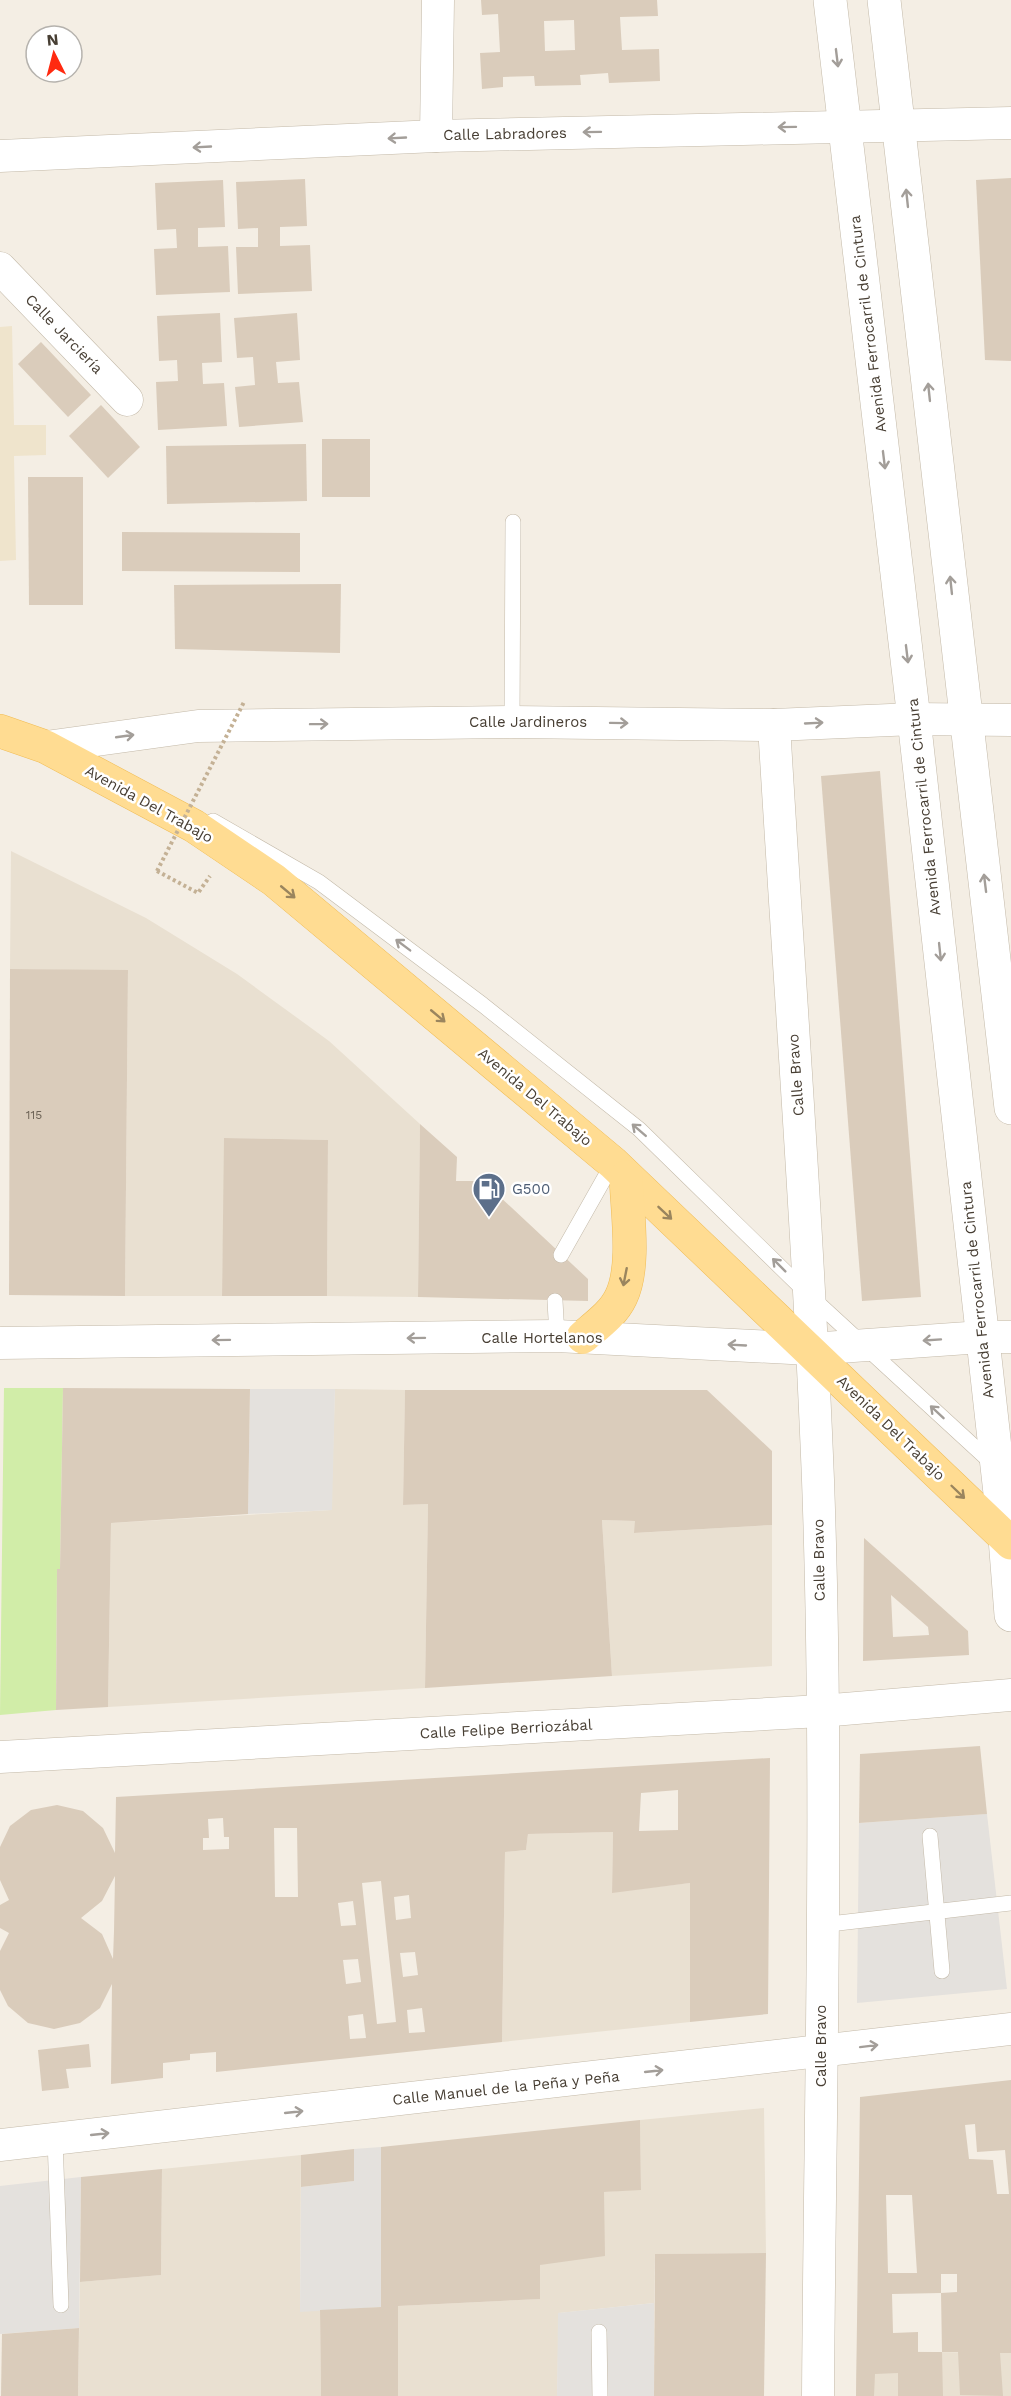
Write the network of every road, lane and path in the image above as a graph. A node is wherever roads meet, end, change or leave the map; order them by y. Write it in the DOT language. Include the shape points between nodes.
graph roads {
  1 [pos="438,0"];
  2 [pos="830,0"];
  3 [pos="884,0"];
  4 [pos="1011,123"];
  5 [pos="898,124"];
  6 [pos="845,126"];
  7 [pos="436,136"];
  8 [pos="0,156"];
  9 [pos="0,268"];
  10 [pos="127,400"];
  11 [pos="513,522"];
  12 [pos="244,702"];
  13 [pos="0,716"];
  14 [pos="914,719"];
  15 [pos="966,719"];
  16 [pos="1011,720"];
  17 [pos="512,722"];
  18 [pos="774,725"];
  19 [pos="0,731"];
  20 [pos="59,745"];
  21 [pos="198,893"];
  22 [pos="1011,1108"];
  23 [pos="620,1170"];
  24 [pos="561,1254"];
  25 [pos="809,1295"];
  26 [pos="555,1301"];
  27 [pos="570,1337"];
  28 [pos="997,1337"];
  29 [pos="0,1343"];
  30 [pos="865,1346"];
  31 [pos="810,1349"];
  32 [pos="1004,1474"];
  33 [pos="1008,1540"];
  34 [pos="1011,1615"];
  35 [pos="1011,1695"];
  36 [pos="821,1711"];
  37 [pos="0,1757"];
  38 [pos="930,1836"];
  39 [pos="1011,1903"];
  40 [pos="938,1912"];
  41 [pos="821,1925"];
  42 [pos="942,1971"];
  43 [pos="1011,2029"];
  44 [pos="821,2052"];
  45 [pos="55,2139"];
  46 [pos="0,2145"];
  47 [pos="61,2305"];
  48 [pos="599,2332"];
  49 [pos="600,2396"];
  50 [pos="818,2396"];
  1 -- 7 [label="street"];
  2 -- 6 [label="street, Avenida Ferrocarril de Cintura, one-way"];
  3 -- 5 [label="street"];
  4 -- 5 [label="street, Calle Labradores"];
  5 -- 6 [label="street, Calle Labradores"];
  15 -- 5 [label="street, one-way"];
  6 -- 7 [label="street, Calle Labradores, one-way"];
  6 -- 14 [label="street, Avenida Ferrocarril de Cintura, one-way"];
  7 -- 8 [label="street, Calle Labradores, one-way"];
  9 -- 10 [label="street, Calle Jarciería"];
  11 -- 17 [label="lane"];
  12 -- 21 [label="path, bridge" via="157,870"];
  13 -- 20 [label="lane"];
  14 -- 15 [label="street, Calle Jardineros"];
  18 -- 14 [label="street, Calle Jardineros, one-way"];
  14 -- 28 [label="street, Avenida Ferrocarril de Cintura, one-way"];
  15 -- 16 [label="street, Calle Jardineros"];
  22 -- 15 [label="street, one-way"];
  17 -- 18 [label="street, Calle Jardineros, one-way"];
  20 -- 17 [label="street, Calle Jardineros, one-way" via="198,726"];
  18 -- 25 [label="street, Calle Bravo"];
  19 -- 20 [label="main road, Avenida Del Trabajo"];
  20 -- 23 [label="main road, Avenida Del Trabajo, one-way" via="194,826 274,880"];
  25 -- 20 [label="lane, one-way" via="639,1129 319,882 219,824"];
  23 -- 24 [label="lane"];
  23 -- 27 [label="main road, one-way" via="629,1257 622,1295 608,1316"];
  23 -- 31 [label="main road, Avenida Del Trabajo, one-way"];
  25 -- 30 [label="lane"];
  25 -- 31 [label="street, Calle Bravo"];
  26 -- 27 [label="lane"];
  27 -- 29 [label="street, Calle Hortelanos, one-way"];
  31 -- 27 [label="street, Calle Hortelanos, one-way"];
  28 -- 30 [label="street, Calle Hortelanos, one-way"];
  28 -- 32 [label="street, Avenida Ferrocarril de Cintura"];
  30 -- 31 [label="street, Calle Hortelanos"];
  32 -- 30 [label="lane, one-way"];
  31 -- 33 [label="main road, Avenida Del Trabajo, one-way"];
  31 -- 36 [label="street, Calle Bravo" via="818,1480"];
  32 -- 33 [label="street, Avenida Ferrocarril de Cintura"];
  33 -- 34 [label="street, Avenida Ferrocarril de Cintura"];
  35 -- 36 [label="street, Calle Felipe Berriozábal"];
  36 -- 37 [label="street, Calle Felipe Berriozábal"];
  36 -- 41 [label="street, Calle Bravo"];
  38 -- 40 [label="lane"];
  39 -- 40 [label="lane"];
  40 -- 41 [label="lane"];
  40 -- 42 [label="lane"];
  41 -- 44 [label="street, Calle Bravo"];
  44 -- 43 [label="street, Calle Manuel de la Peña y Peña, one-way"];
  45 -- 44 [label="street, Calle Manuel de la Peña y Peña, one-way"];
  44 -- 50 [label="street, Calle Bravo"];
  45 -- 46 [label="street, Calle Manuel de la Peña y Peña"];
  45 -- 47 [label="lane"];
  48 -- 49 [label="lane"];
}
